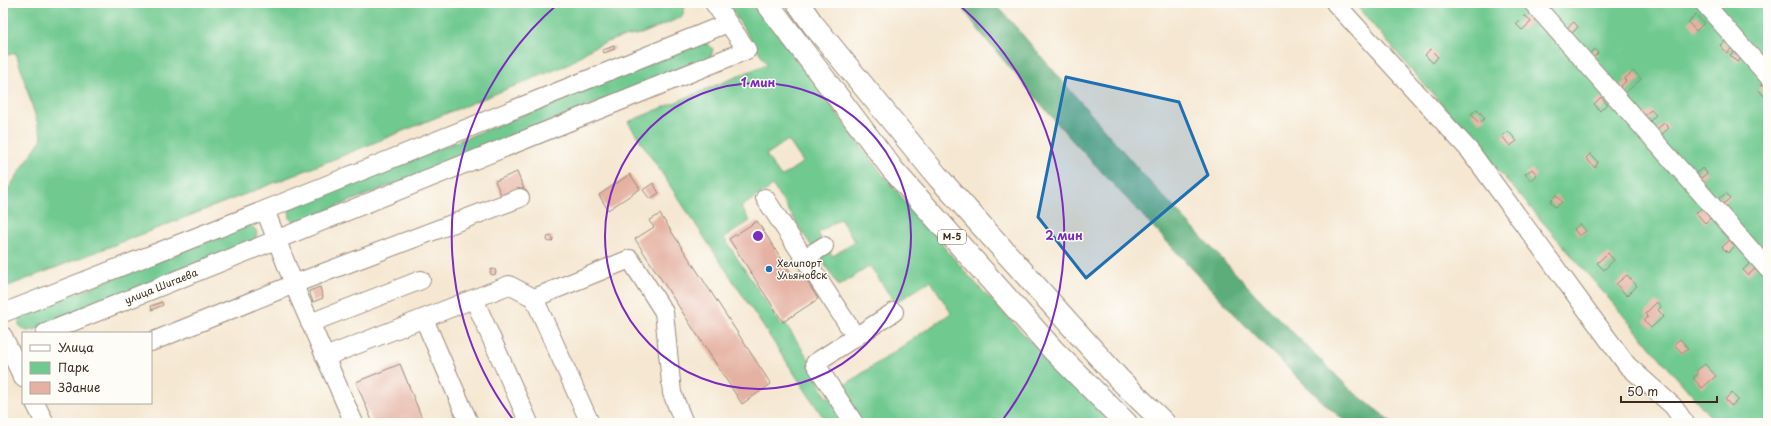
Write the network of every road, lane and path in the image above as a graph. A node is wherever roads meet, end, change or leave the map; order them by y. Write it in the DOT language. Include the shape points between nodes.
graph roads {
  1 [pos="714,3"];
  2 [pos="767,3"];
  3 [pos="798,3"];
  4 [pos="1335,3"];
  5 [pos="1533,3"];
  6 [pos="1704,3"];
  7 [pos="728,23"];
  8 [pos="1768,76"];
  9 [pos="520,198"];
  10 [pos="765,198"];
  11 [pos="265,210"];
  12 [pos="276,238"];
  13 [pos="824,246"];
  14 [pos="804,258"];
  15 [pos="1768,268"];
  16 [pos="421,280"];
  17 [pos="294,284"];
  18 [pos="534,298"];
  19 [pos="474,299"];
  20 [pos="894,312"];
  21 [pos="3,313"];
  22 [pos="424,319"];
  23 [pos="310,323"];
  24 [pos="47,332"];
  25 [pos="856,337"];
  26 [pos="152,342"];
  27 [pos="9,344"];
  28 [pos="325,357"];
  29 [pos="22,376"];
  30 [pos="36,404"];
  31 [pos="45,423"];
  32 [pos="354,423"];
  33 [pos="469,423"];
  34 [pos="528,423"];
  35 [pos="590,423"];
  36 [pos="684,423"];
  37 [pos="854,423"];
  38 [pos="1126,423"];
  39 [pos="1164,423"];
  40 [pos="1685,423"];
  1 -- 7 [label="street"];
  2 -- 38 [label="highway, М-5" via="893,170 1054,351"];
  3 -- 39 [label="highway, М-5" via="938,177 1119,379"];
  4 -- 40 [label="street" via="1470,151 1627,365 1673,406"];
  5 -- 15 [label="street"];
  6 -- 8 [label="street"];
  7 -- 11 [label="street"];
  7 -- 12 [label="street, улица Шигаева" via="747,50"];
  9 -- 17 [label="street"];
  10 -- 14 [label="street"];
  11 -- 12 [label="street"];
  11 -- 21 [label="street"];
  12 -- 17 [label="street"];
  12 -- 24 [label="street, улица Шигаева"];
  13 -- 14 [label="street"];
  14 -- 25 [label="street"];
  16 -- 23 [label="street"];
  17 -- 23 [label="street"];
  17 -- 26 [label="street"];
  18 -- 19 [label="street" via="509,285"];
  18 -- 35 [label="street"];
  18 -- 36 [label="street" via="630,259 664,312 672,393"];
  19 -- 22 [label="street"];
  19 -- 34 [label="street"];
  20 -- 25 [label="street"];
  22 -- 28 [label="street"];
  22 -- 33 [label="street"];
  23 -- 28 [label="street"];
  25 -- 37 [label="street" via="815,363"];
  27 -- 29 [label="street"];
  28 -- 32 [label="street"];
  30 -- 31 [label="street"];
}
